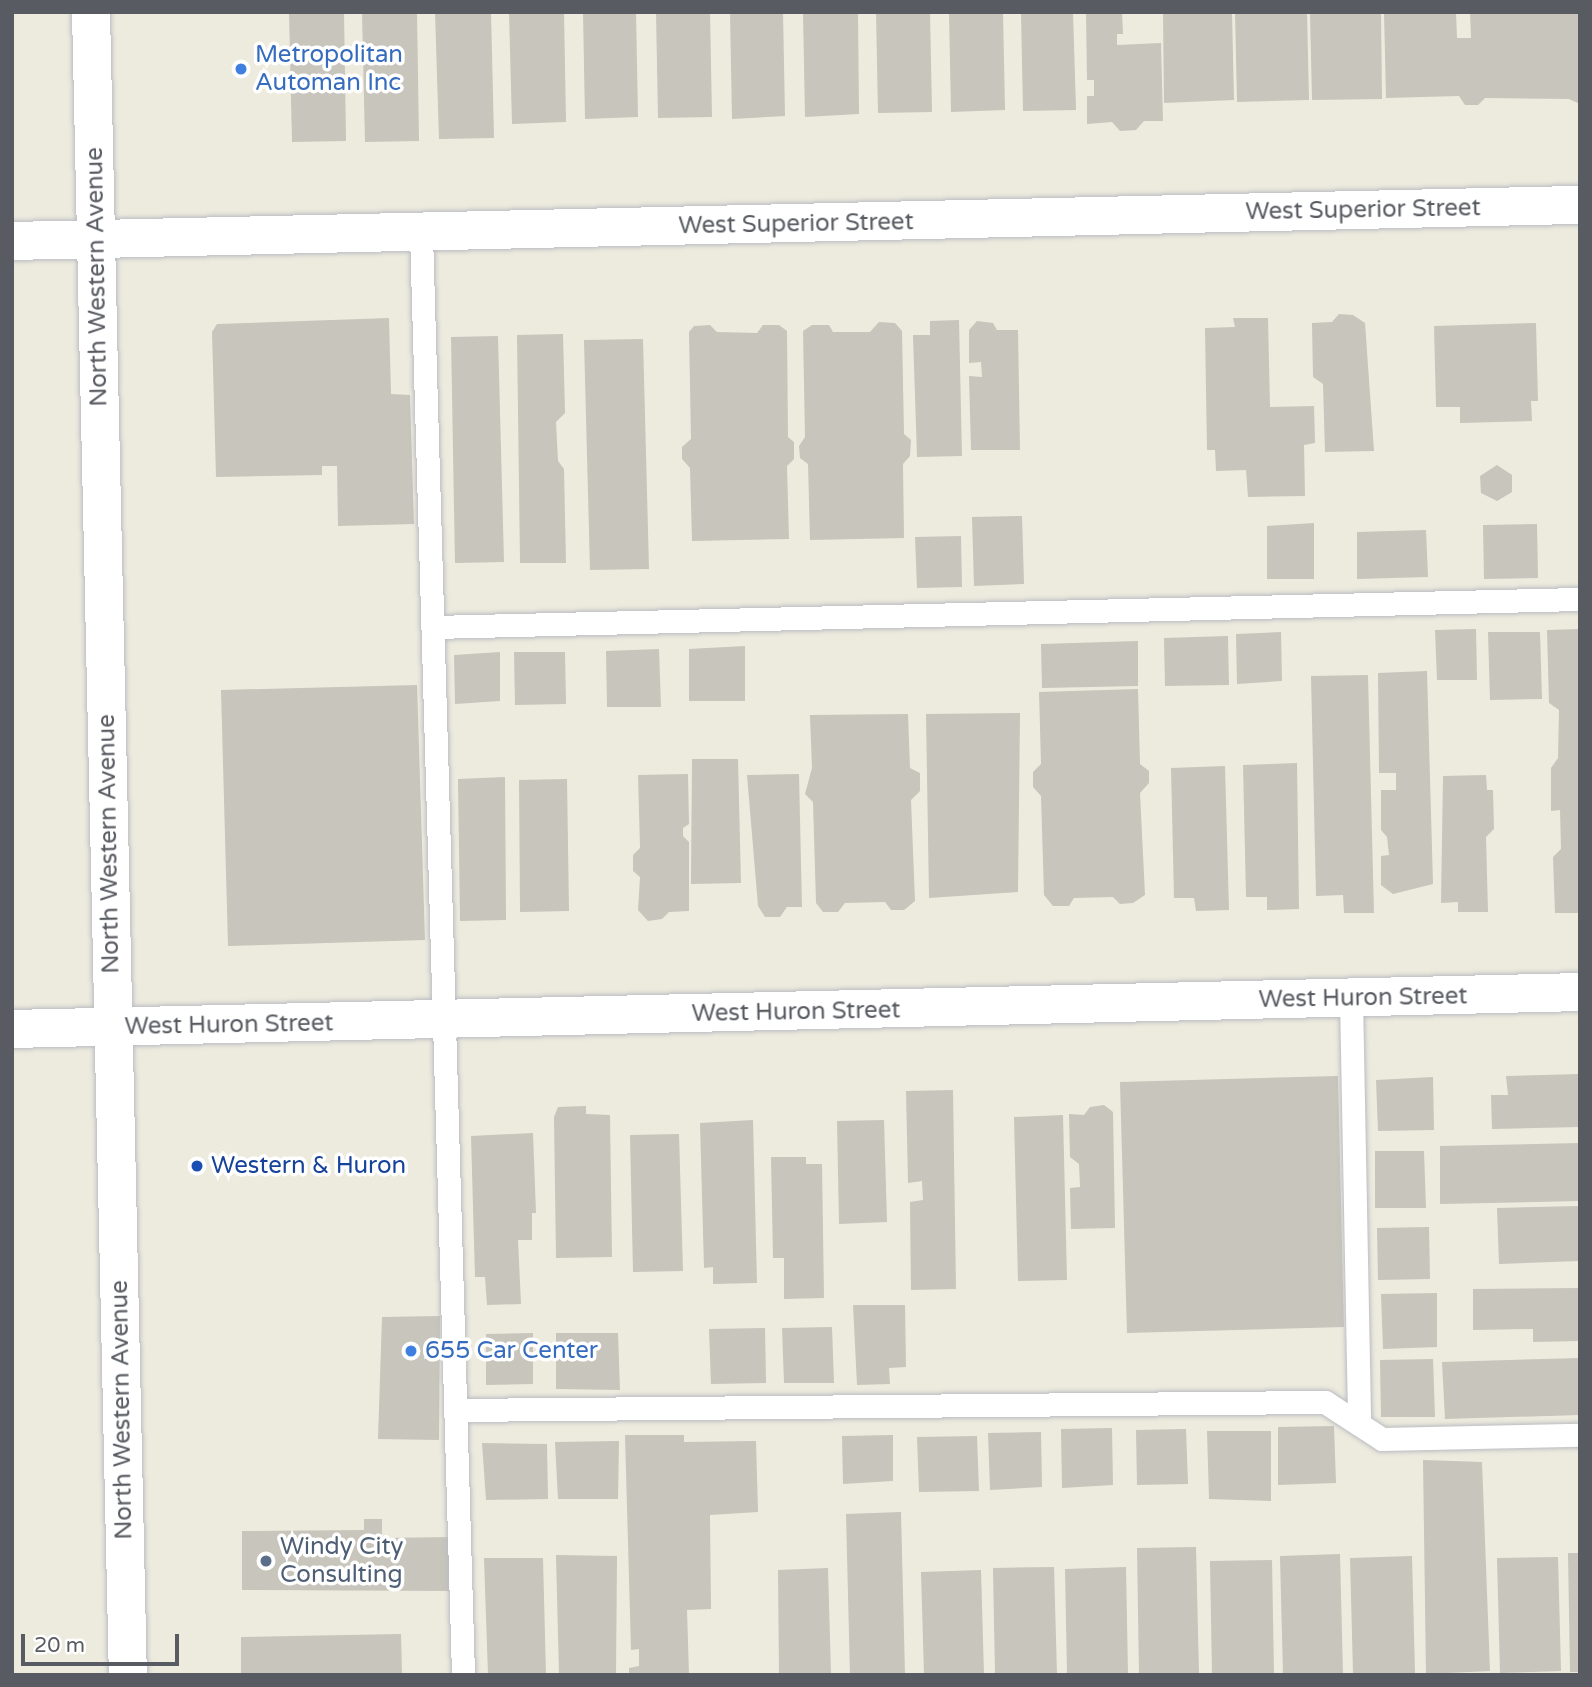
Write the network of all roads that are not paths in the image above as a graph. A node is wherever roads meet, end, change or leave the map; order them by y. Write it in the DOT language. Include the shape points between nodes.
graph roads {
  1 [pos="92,12"];
  2 [pos="1580,205"];
  3 [pos="421,234"];
  4 [pos="96,239"];
  5 [pos="12,241"];
  6 [pos="1580,599"];
  7 [pos="433,627"];
  8 [pos="1580,992"];
  9 [pos="1351,998"];
  10 [pos="444,1021"];
  11 [pos="114,1028"];
  12 [pos="12,1029"];
  13 [pos="455,1410"];
  14 [pos="1359,1424"];
  15 [pos="1580,1435"];
  16 [pos="128,1675"];
  17 [pos="463,1675"];
  1 -- 4 [label="street, North Western Avenue"];
  2 -- 3 [label="street, West Superior Street"];
  3 -- 4 [label="street, West Superior Street"];
  3 -- 7 [label="lane"];
  4 -- 5 [label="street, West Superior Street"];
  4 -- 11 [label="street, North Western Avenue"];
  6 -- 7 [label="lane"];
  7 -- 10 [label="lane"];
  8 -- 9 [label="street, West Huron Street"];
  9 -- 10 [label="street, West Huron Street"];
  9 -- 14 [label="lane"];
  10 -- 11 [label="street, West Huron Street"];
  10 -- 13 [label="lane"];
  11 -- 12 [label="street, West Huron Street"];
  11 -- 16 [label="street, North Western Avenue"];
  13 -- 14 [label="lane" via="1325,1402"];
  13 -- 17 [label="lane"];
  14 -- 15 [label="lane" via="1382,1439"];
}
